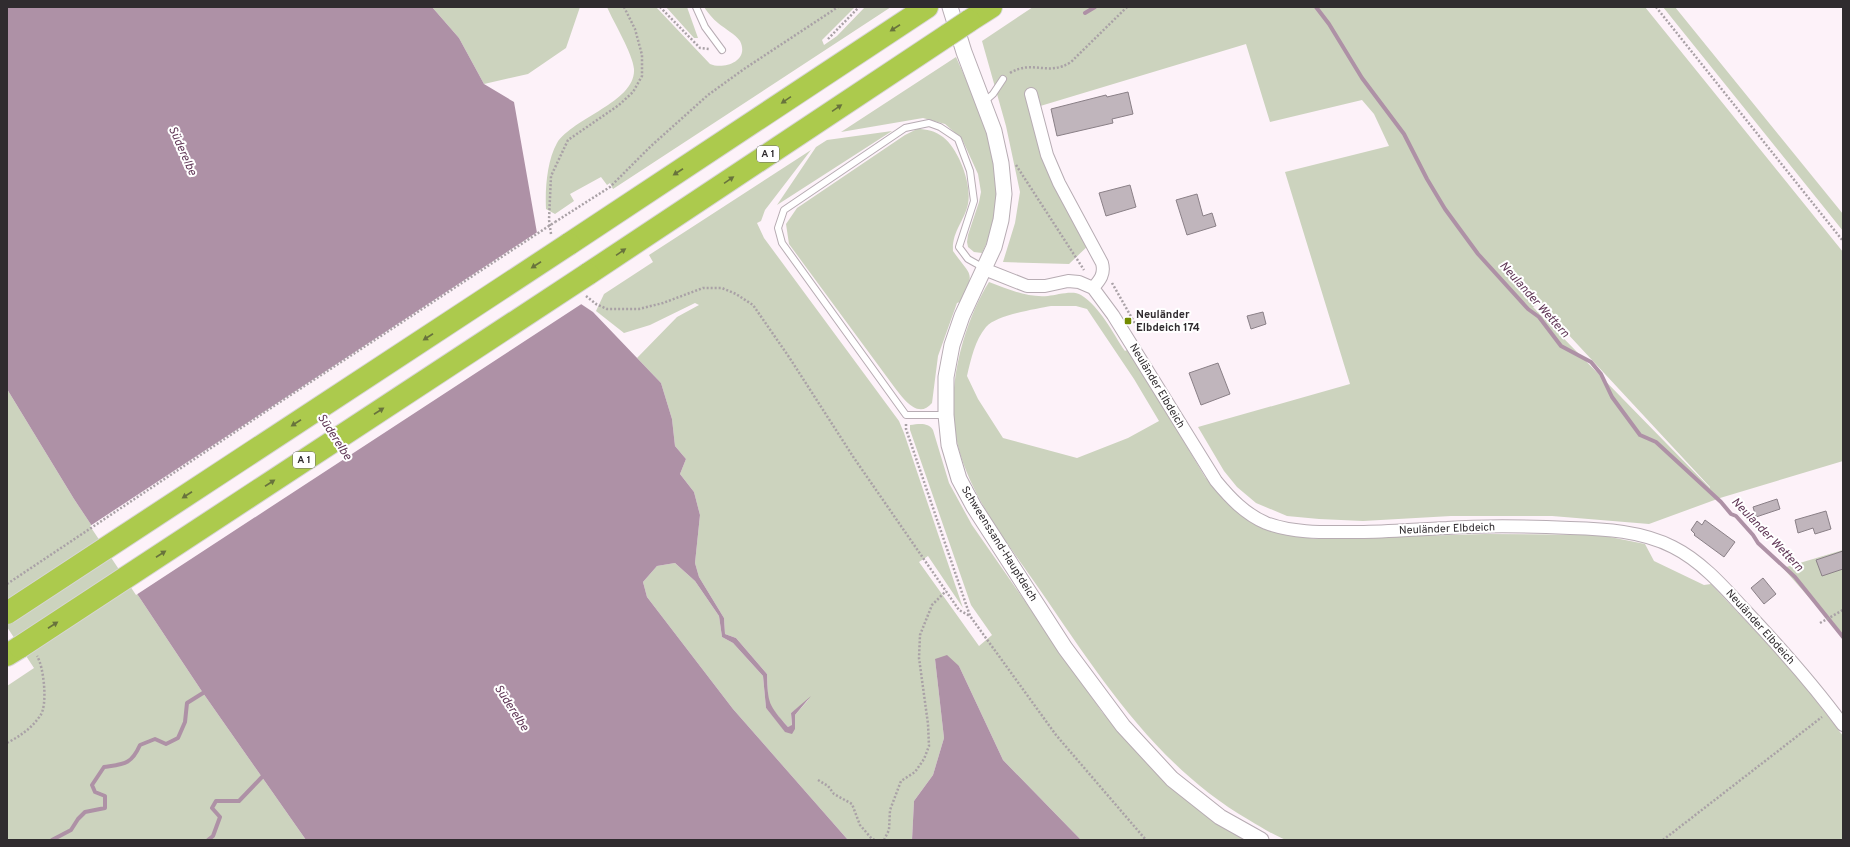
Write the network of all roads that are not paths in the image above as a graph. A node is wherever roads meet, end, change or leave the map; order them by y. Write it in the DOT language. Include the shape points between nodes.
graph roads {
  1 [pos="696,7"];
  2 [pos="927,7"];
  3 [pos="950,7"];
  4 [pos="991,7"];
  5 [pos="722,50"];
  6 [pos="1003,79"];
  7 [pos="1031,94"];
  8 [pos="984,102"];
  9 [pos="984,269"];
  10 [pos="1093,288"];
  11 [pos="946,415"];
  12 [pos="7,613"];
  13 [pos="21,652"];
  14 [pos="1843,726"];
  15 [pos="1261,840"];
  1 -- 5 [label="lane" via="705,27"];
  2 -- 12 [label="highway, one-way, bridge" via="561,241"];
  3 -- 8 [label="street, Schweenssand-Hauptdeich"];
  13 -- 4 [label="highway, A 1, one-way, bridge" via="586,283"];
  6 -- 8 [label="lane"];
  7 -- 10 [label="street" via="1047,155 1059,183 1102,263 1102,277"];
  8 -- 9 [label="street, Schweenssand-Hauptdeich" via="1001,163 1004,194 994,247"];
  9 -- 10 [label="street" via="1027,286 1045,286 1068,281"];
  9 -- 11 [label="street, Schweenssand-Hauptdeich" via="952,345 946,377"];
  9 -- 11 [label="lane" via="968,259 959,248 974,201 970,171 958,138 929,123 905,128 784,210 778,228 782,243 906,415"];
  10 -- 14 [label="street, Neuländer Elbdeich" via="1113,315 1216,481 1234,502 1249,514 1266,523 1317,532 1552,527 1620,531 1650,538 1690,557 1709,573 1765,630"];
  11 -- 15 [label="street, Schweenssand-Hauptdeich" via="949,445 959,479 974,507 1066,648 1122,726 1172,779 1220,817"];
}
